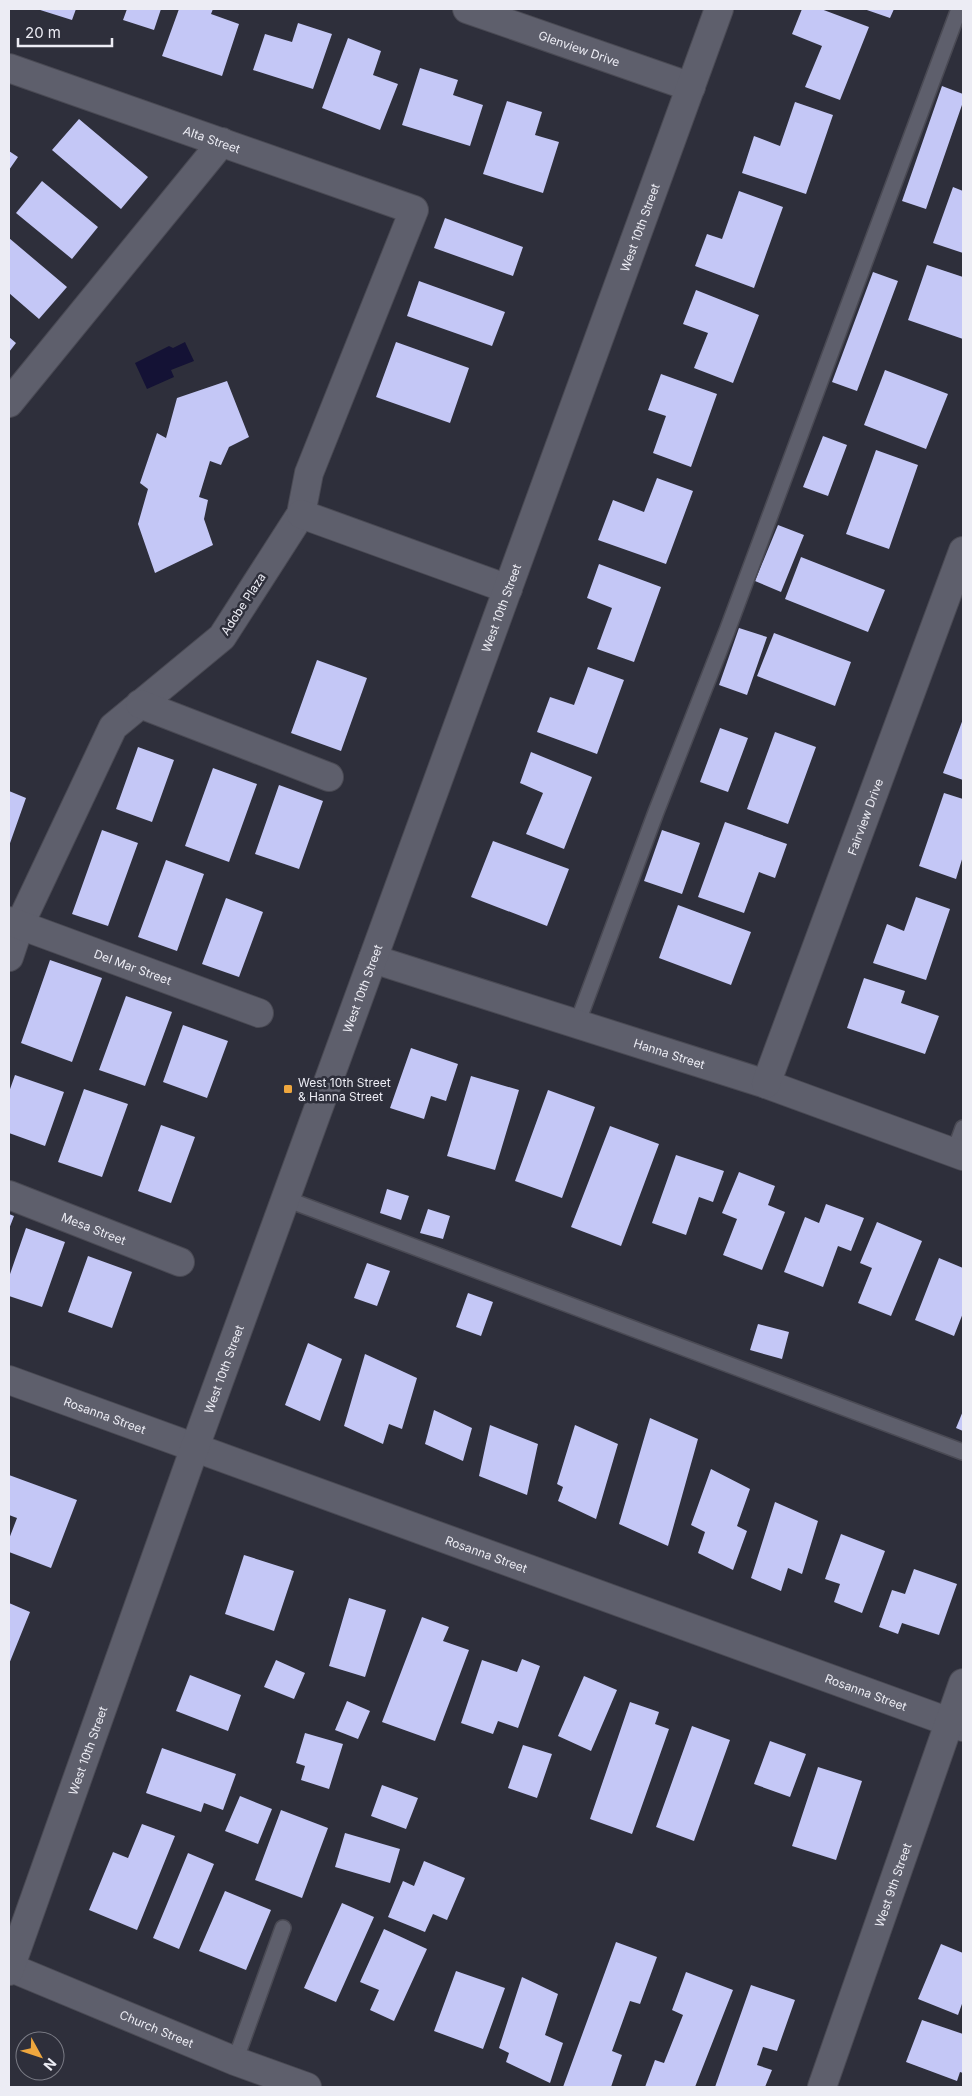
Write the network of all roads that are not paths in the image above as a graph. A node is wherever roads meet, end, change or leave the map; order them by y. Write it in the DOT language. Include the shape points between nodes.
graph roads {
  1 [pos="467,9"];
  2 [pos="719,9"];
  3 [pos="959,9"];
  4 [pos="9,68"];
  5 [pos="691,87"];
  6 [pos="222,142"];
  7 [pos="414,210"];
  8 [pos="9,403"];
  9 [pos="301,514"];
  10 [pos="963,551"];
  11 [pos="508,589"];
  12 [pos="140,704"];
  13 [pos="329,777"];
  14 [pos="14,923"];
  15 [pos="9,956"];
  16 [pos="373,958"];
  17 [pos="259,1013"];
  18 [pos="577,1024"];
  19 [pos="766,1084"];
  20 [pos="963,1128"];
  21 [pos="959,1155"];
  22 [pos="9,1195"];
  23 [pos="286,1199"];
  24 [pos="180,1262"];
  25 [pos="9,1380"];
  26 [pos="195,1447"];
  27 [pos="963,1452"];
  28 [pos="963,1683"];
  29 [pos="956,1724"];
  30 [pos="283,1928"];
  31 [pos="9,1968"];
  32 [pos="235,2061"];
  33 [pos="307,2087"];
  34 [pos="822,2087"];
  1 -- 5 [label="street, Glenview Drive"];
  2 -- 5 [label="street, West 10th Street"];
  3 -- 18 [label="lane"];
  4 -- 6 [label="street, Alta Street"];
  5 -- 11 [label="street, West 10th Street"];
  6 -- 7 [label="street, Alta Street"];
  6 -- 8 [label="street"];
  7 -- 9 [label="street, Adobe Plaza" via="309,473"];
  9 -- 11 [label="street"];
  9 -- 12 [label="street, Adobe Plaza" via="222,637"];
  10 -- 19 [label="street, Fairview Drive"];
  11 -- 16 [label="street, West 10th Street"];
  12 -- 13 [label="street"];
  12 -- 14 [label="street, Adobe Plaza" via="113,727"];
  14 -- 15 [label="street, Adobe Plaza"];
  14 -- 17 [label="street, Del Mar Street"];
  16 -- 18 [label="street, Hanna Street"];
  16 -- 23 [label="street, West 10th Street"];
  18 -- 19 [label="street, Hanna Street"];
  19 -- 21 [label="street, Hanna Street"];
  20 -- 21 [label="lane"];
  22 -- 24 [label="street, Mesa Street"];
  23 -- 26 [label="street, West 10th Street"];
  23 -- 27 [label="lane"];
  25 -- 26 [label="street, Rosanna Street"];
  26 -- 29 [label="street, Rosanna Street"];
  26 -- 31 [label="street, West 10th Street"];
  28 -- 29 [label="street, West 9th Street"];
  29 -- 34 [label="street, West 9th Street"];
  30 -- 32 [label="lane"];
  31 -- 32 [label="street, Church Street"];
  32 -- 33 [label="street, Church Street"];
}
